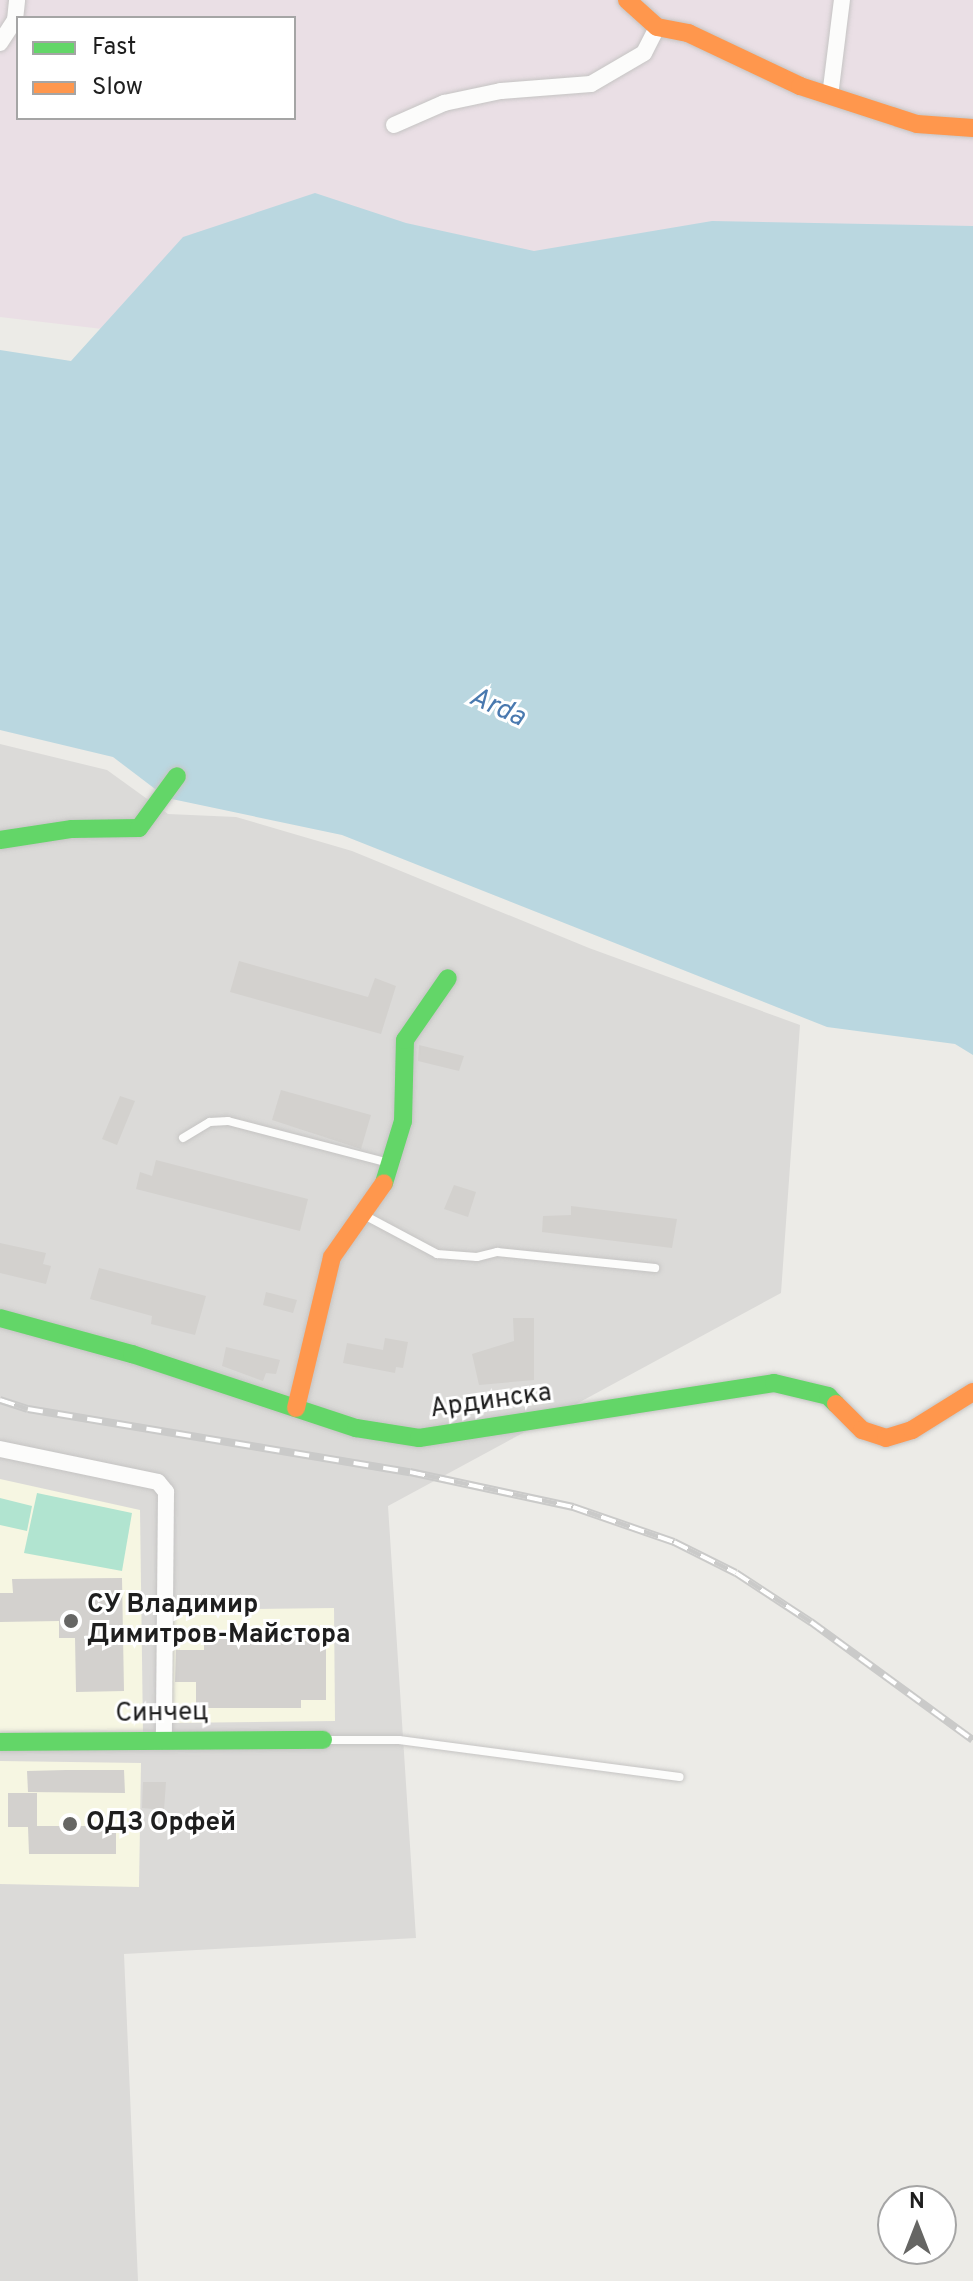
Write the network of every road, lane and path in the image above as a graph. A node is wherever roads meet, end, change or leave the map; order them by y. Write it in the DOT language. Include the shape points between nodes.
graph roads {
  1 [pos="17,0"];
  2 [pos="627,0"];
  3 [pos="842,0"];
  4 [pos="657,27"];
  5 [pos="3,35"];
  6 [pos="830,96"];
  7 [pos="394,125"];
  8 [pos="973,128"];
  9 [pos="177,776"];
  10 [pos="0,840"];
  11 [pos="448,978"];
  12 [pos="183,1138"];
  13 [pos="390,1163"];
  14 [pos="364,1215"];
  15 [pos="655,1268"];
  16 [pos="0,1318"];
  17 [pos="973,1392"];
  18 [pos="296,1408"];
  19 [pos="0,1449"];
  20 [pos="164,1740"];
  21 [pos="323,1740"];
  22 [pos="0,1742"];
  23 [pos="680,1777"];
  1 -- 5 [label="street"];
  2 -- 4 [label="street"];
  3 -- 6 [label="street"];
  4 -- 6 [label="street" via="688,33"];
  4 -- 7 [label="street" via="644,53 591,84 501,91 444,103"];
  6 -- 8 [label="street" via="917,124"];
  9 -- 10 [label="street" via="139,828 72,829"];
  11 -- 13 [label="street" via="405,1040 403,1121"];
  12 -- 13 [label="lane" via="210,1122 228,1121"];
  13 -- 14 [label="street" via="381,1191"];
  14 -- 15 [label="lane" via="445,1255 497,1252"];
  14 -- 18 [label="street" via="332,1257"];
  16 -- 18 [label="street, Ардинска"];
  17 -- 18 [label="street, Ардинска" via="912,1430 886,1438 862,1430 828,1396 774,1383 447,1436 389,1435"];
  19 -- 20 [label="street" via="158,1482 166,1492"];
  20 -- 21 [label="street, Синчец"];
  20 -- 22 [label="street, Синчец"];
  21 -- 23 [label="lane" via="399,1740"];
}
